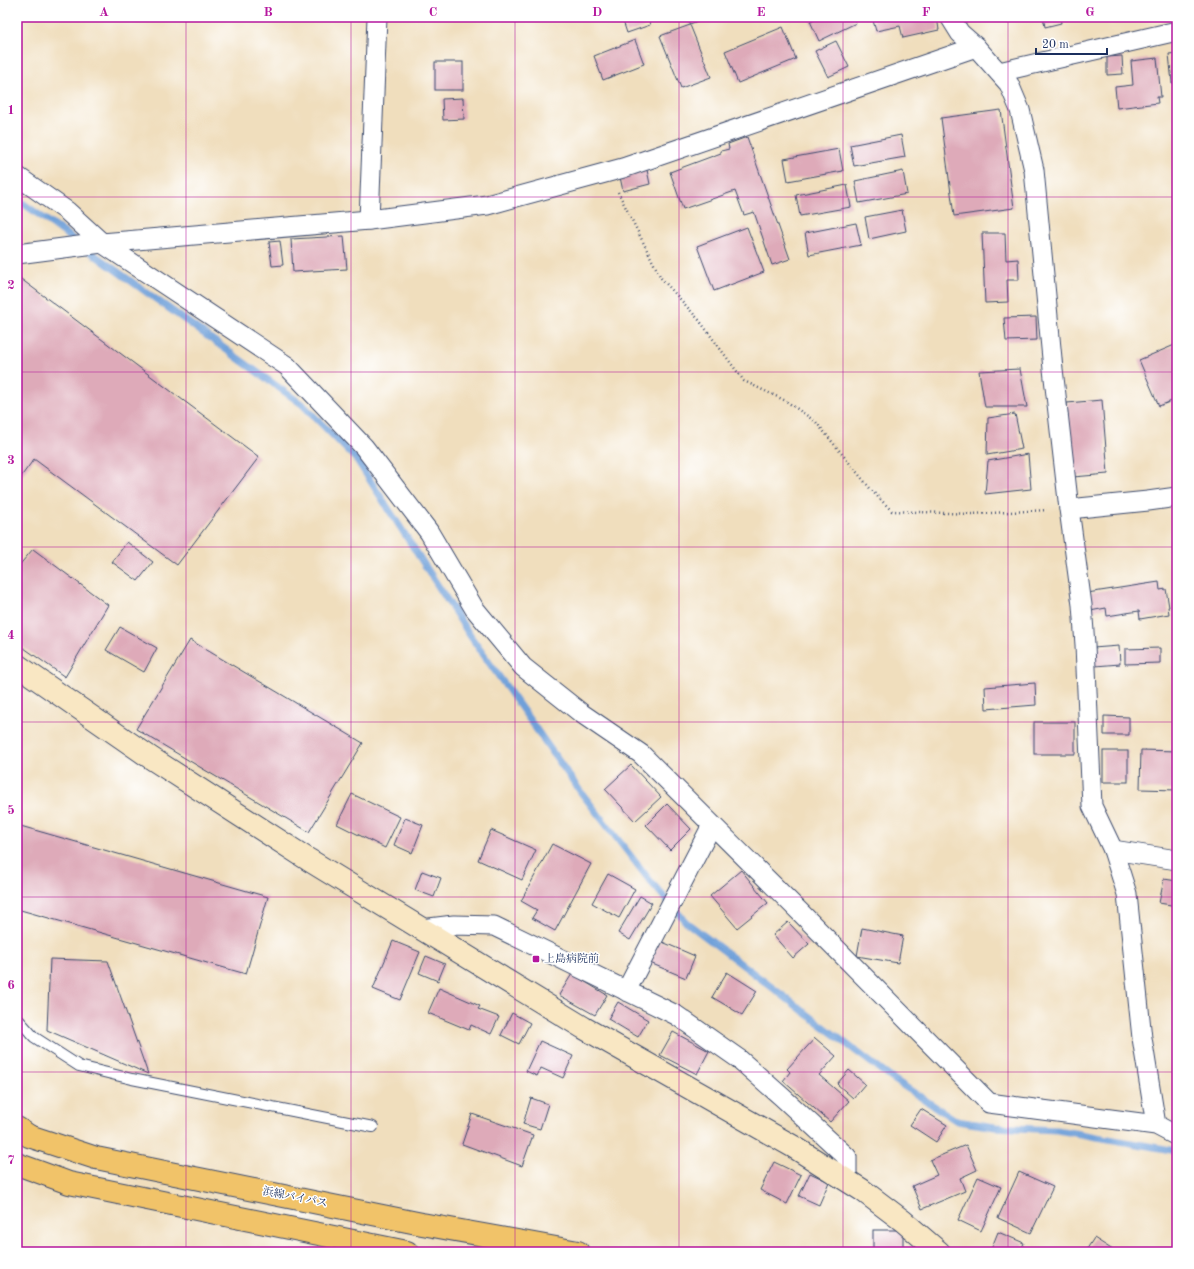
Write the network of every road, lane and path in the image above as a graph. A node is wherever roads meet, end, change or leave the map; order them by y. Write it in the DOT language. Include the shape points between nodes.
graph roads {
  1 [pos="377,17"];
  2 [pos="950,17"];
  3 [pos="1177,31"];
  4 [pos="976,47"];
  5 [pos="999,72"];
  6 [pos="608,172"];
  7 [pos="17,176"];
  8 [pos="369,220"];
  9 [pos="102,242"];
  10 [pos="17,254"];
  11 [pos="1177,497"];
  12 [pos="1069,509"];
  13 [pos="17,665"];
  14 [pos="712,825"];
  15 [pos="1113,850"];
  16 [pos="1177,860"];
  17 [pos="421,929"];
  18 [pos="626,991"];
  19 [pos="17,1018"];
  20 [pos="1156,1125"];
  21 [pos="373,1127"];
  22 [pos="17,1128"];
  23 [pos="1177,1136"];
  24 [pos="17,1164"];
  25 [pos="847,1181"];
  26 [pos="407,1252"];
  27 [pos="578,1252"];
  28 [pos="939,1252"];
  1 -- 8 [label="street"];
  2 -- 4 [label="street" via="960,33"];
  3 -- 5 [label="street"];
  4 -- 5 [label="street"];
  4 -- 6 [label="street"];
  5 -- 12 [label="street" via="1009,84 1020,110 1034,170"];
  6 -- 8 [label="street" via="487,205"];
  6 -- 12 [label="path" via="661,278 699,320 744,380 786,401 816,422 873,492 892,511 972,514"];
  7 -- 9 [label="street" via="67,211"];
  8 -- 9 [label="street"];
  9 -- 10 [label="street"];
  9 -- 14 [label="street" via="287,366 364,447 429,532 474,608 523,667 581,713 641,754"];
  11 -- 12 [label="street"];
  12 -- 15 [label="street" via="1082,605 1092,806"];
  13 -- 17 [label="street" via="158,763"];
  14 -- 18 [label="street"];
  14 -- 20 [label="street" via="989,1103"];
  15 -- 16 [label="street"];
  15 -- 20 [label="street" via="1127,894 1142,1038"];
  17 -- 18 [label="street" via="454,925 494,926"];
  17 -- 25 [label="street" via="584,1028 794,1147"];
  18 -- 25 [label="street" via="676,1015 739,1059 847,1157"];
  19 -- 21 [label="lane" via="34,1037 79,1066"];
  20 -- 23 [label="street"];
  22 -- 27 [label="highway, 浜線バイパス" via="29,1136 96,1158 422,1224"];
  24 -- 26 [label="highway" via="69,1183"];
  25 -- 28 [label="street" via="903,1220"];
}
